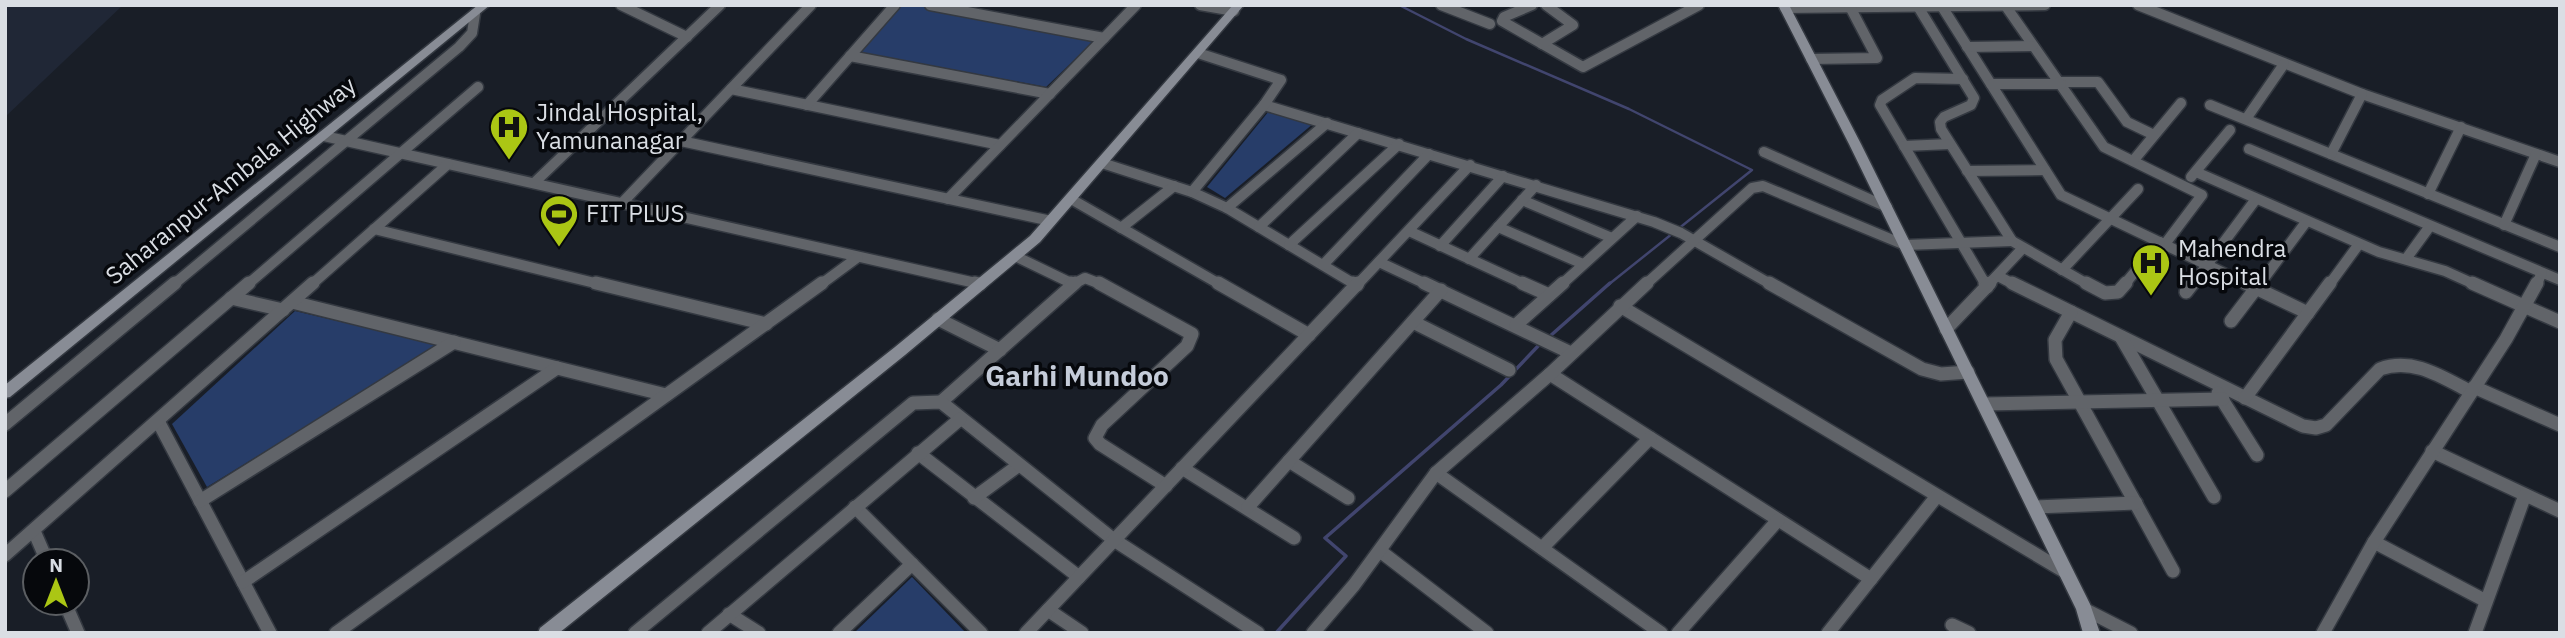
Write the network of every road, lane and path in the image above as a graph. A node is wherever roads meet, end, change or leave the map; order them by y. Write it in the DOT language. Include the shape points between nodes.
graph roads {
  1 [pos="621,5"];
  2 [pos="720,5"];
  3 [pos="811,5"];
  4 [pos="895,5"];
  5 [pos="930,5"];
  6 [pos="1136,5"];
  7 [pos="1200,5"];
  8 [pos="1441,5"];
  9 [pos="1532,5"];
  10 [pos="1546,5"];
  11 [pos="1699,5"];
  12 [pos="2045,5"];
  13 [pos="2138,5"];
  14 [pos="1917,6"];
  15 [pos="1942,6"];
  16 [pos="2005,6"];
  17 [pos="1784,7"];
  18 [pos="1850,7"];
  19 [pos="637,8"];
  20 [pos="1236,8"];
  21 [pos="480,9"];
  22 [pos="1490,24"];
  23 [pos="687,37"];
  24 [pos="1104,38"];
  25 [pos="1542,44"];
  26 [pos="2034,46"];
  27 [pos="1967,47"];
  28 [pos="1198,54"];
  29 [pos="850,56"];
  30 [pos="1811,59"];
  31 [pos="2284,64"];
  32 [pos="1963,79"];
  33 [pos="2060,83"];
  34 [pos="1991,84"];
  35 [pos="478,87"];
  36 [pos="731,89"];
  37 [pos="1049,94"];
  38 [pos="2362,94"];
  39 [pos="2181,103"];
  40 [pos="807,105"];
  41 [pos="1264,105"];
  42 [pos="2210,105"];
  43 [pos="2246,119"];
  44 [pos="1326,123"];
  45 [pos="2461,127"];
  46 [pos="2230,130"];
  47 [pos="1359,133"];
  48 [pos="2154,135"];
  49 [pos="324,136"];
  50 [pos="347,141"];
  51 [pos="681,141"];
  52 [pos="1950,144"];
  53 [pos="1000,145"];
  54 [pos="1399,145"];
  55 [pos="1904,146"];
  56 [pos="2249,149"];
  57 [pos="1764,152"];
  58 [pos="400,153"];
  59 [pos="1429,153"];
  60 [pos="2536,153"];
  61 [pos="2331,154"];
  62 [pos="2133,161"];
  63 [pos="2560,162"];
  64 [pos="1102,163"];
  65 [pos="448,164"];
  66 [pos="1470,165"];
  67 [pos="2045,170"];
  68 [pos="1967,171"];
  69 [pos="2196,172"];
  70 [pos="1503,176"];
  71 [pos="534,183"];
  72 [pos="2185,185"];
  73 [pos="1174,186"];
  74 [pos="1536,186"];
  75 [pos="2138,189"];
  76 [pos="1192,192"];
  77 [pos="2428,194"];
  78 [pos="948,199"];
  79 [pos="1071,199"];
  80 [pos="1522,200"];
  81 [pos="2256,200"];
  82 [pos="622,203"];
  83 [pos="1886,207"];
  84 [pos="1227,208"];
  85 [pos="1637,216"];
  86 [pos="2111,218"];
  87 [pos="1051,221"];
  88 [pos="2306,222"];
  89 [pos="2504,225"];
  90 [pos="2430,226"];
  91 [pos="1121,228"];
  92 [pos="1259,228"];
  93 [pos="1498,228"];
  94 [pos="374,229"];
  95 [pos="1409,231"];
  96 [pos="1612,238"];
  97 [pos="1695,242"];
  98 [pos="1962,243"];
  99 [pos="2162,243"];
  100 [pos="2359,244"];
  101 [pos="1289,245"];
  102 [pos="1905,245"];
  103 [pos="2017,245"];
  104 [pos="1440,246"];
  105 [pos="2560,247"];
  106 [pos="1015,256"];
  107 [pos="858,257"];
  108 [pos="1469,258"];
  109 [pos="2406,259"];
  110 [pos="1379,262"];
  111 [pos="1583,264"];
  112 [pos="2208,264"];
  113 [pos="1323,265"];
  114 [pos="2062,270"];
  115 [pos="2542,273"];
  116 [pos="1998,276"];
  117 [pos="2560,280"];
  118 [pos="980,284"];
  119 [pos="1073,284"];
  120 [pos="1357,285"];
  121 [pos="1987,287"];
  122 [pos="2256,287"];
  123 [pos="1441,290"];
  124 [pos="2186,292"];
  125 [pos="1549,295"];
  126 [pos="231,298"];
  127 [pos="2523,305"];
  128 [pos="288,306"];
  129 [pos="1619,306"];
  130 [pos="2071,312"];
  131 [pos="2308,313"];
  132 [pos="938,319"];
  133 [pos="2231,321"];
  134 [pos="2560,322"];
  135 [pos="1413,323"];
  136 [pos="766,324"];
  137 [pos="1516,325"];
  138 [pos="1946,329"];
  139 [pos="1309,335"];
  140 [pos="2121,337"];
  141 [pos="454,342"];
  142 [pos="1000,350"];
  143 [pos="1571,353"];
  144 [pos="557,368"];
  145 [pos="1508,370"];
  146 [pos="1968,372"];
  147 [pos="1550,374"];
  148 [pos="2210,381"];
  149 [pos="2472,389"];
  150 [pos="5,393"];
  151 [pos="666,395"];
  152 [pos="2245,398"];
  153 [pos="2158,399"];
  154 [pos="2223,399"];
  155 [pos="2080,401"];
  156 [pos="942,402"];
  157 [pos="1984,404"];
  158 [pos="960,419"];
  159 [pos="158,421"];
  160 [pos="5,424"];
  161 [pos="2560,425"];
  162 [pos="1650,438"];
  163 [pos="2432,451"];
  164 [pos="918,453"];
  165 [pos="2257,455"];
  166 [pos="1289,461"];
  167 [pos="1019,465"];
  168 [pos="1182,468"];
  169 [pos="1436,473"];
  170 [pos="1166,486"];
  171 [pos="5,491"];
  172 [pos="2525,495"];
  173 [pos="1937,496"];
  174 [pos="2214,497"];
  175 [pos="974,498"];
  176 [pos="1348,498"];
  177 [pos="200,501"];
  178 [pos="2136,503"];
  179 [pos="1248,506"];
  180 [pos="855,507"];
  181 [pos="2035,507"];
  182 [pos="2560,511"];
  183 [pos="1778,520"];
  184 [pos="34,531"];
  185 [pos="1294,538"];
  186 [pos="1114,541"];
  187 [pos="2374,542"];
  188 [pos="41,547"];
  189 [pos="1542,548"];
  190 [pos="1380,551"];
  191 [pos="6,555"];
  192 [pos="912,564"];
  193 [pos="2173,571"];
  194 [pos="2067,573"];
  195 [pos="1079,577"];
  196 [pos="1871,579"];
  197 [pos="243,582"];
  198 [pos="2486,601"];
  199 [pos="2084,609"];
  200 [pos="1048,610"];
  201 [pos="729,614"];
  202 [pos="1952,625"];
  203 [pos="550,632"];
  204 [pos="1315,632"];
  205 [pos="270,633"];
  206 [pos="336,633"];
  207 [pos="635,633"];
  208 [pos="708,633"];
  209 [pos="759,633"];
  210 [pos="839,633"];
  211 [pos="981,633"];
  212 [pos="1026,633"];
  213 [pos="1082,633"];
  214 [pos="1258,633"];
  215 [pos="1488,633"];
  216 [pos="1661,633"];
  217 [pos="1678,633"];
  218 [pos="1828,633"];
  219 [pos="1969,633"];
  220 [pos="2092,633"];
  221 [pos="2131,633"];
  222 [pos="2323,633"];
  223 [pos="2475,633"];
  1 -- 19 [label="street"];
  2 -- 23 [label="street"];
  3 -- 36 [label="street"];
  4 -- 29 [label="street"];
  5 -- 24 [label="street"];
  6 -- 24 [label="street"];
  7 -- 20 [label="street"];
  8 -- 22 [label="street"];
  9 -- 25 [label="street" via="1502,19"];
  10 -- 25 [label="street" via="1573,25"];
  11 -- 25 [label="street" via="1588,66 1578,66"];
  12 -- 16 [label="street"];
  13 -- 31 [label="street"];
  14 -- 15 [label="street"];
  14 -- 18 [label="street"];
  14 -- 32 [label="street"];
  15 -- 16 [label="street"];
  15 -- 27 [label="street"];
  16 -- 26 [label="street"];
  17 -- 18 [label="street"];
  17 -- 30 [label="street"];
  18 -- 30 [label="street" via="1877,58"];
  19 -- 23 [label="street"];
  20 -- 28 [label="street"];
  21 -- 49 [label="street, Saharanpur-Ambala Highway"];
  21 -- 50 [label="street" via="467,40"];
  23 -- 71 [label="street"];
  24 -- 37 [label="street"];
  26 -- 27 [label="street"];
  26 -- 33 [label="street"];
  27 -- 34 [label="street"];
  28 -- 41 [label="street" via="1281,80"];
  28 -- 64 [label="street"];
  29 -- 37 [label="street"];
  29 -- 40 [label="street"];
  30 -- 83 [label="street"];
  31 -- 38 [label="street"];
  31 -- 43 [label="street"];
  32 -- 52 [label="street" via="1974,103 1940,122"];
  32 -- 55 [label="street" via="1914,78 1882,100 1880,105"];
  33 -- 34 [label="street"];
  33 -- 48 [label="street" via="2098,82 2127,122"];
  33 -- 62 [label="street" via="2096,139"];
  34 -- 67 [label="street"];
  35 -- 58 [label="street"];
  36 -- 40 [label="street"];
  36 -- 51 [label="street"];
  37 -- 53 [label="street"];
  38 -- 45 [label="street"];
  38 -- 61 [label="street"];
  39 -- 48 [label="street"];
  40 -- 53 [label="street"];
  41 -- 44 [label="street"];
  41 -- 76 [label="street"];
  42 -- 43 [label="street"];
  43 -- 61 [label="street"];
  44 -- 47 [label="street"];
  44 -- 84 [label="street"];
  45 -- 60 [label="street"];
  45 -- 77 [label="street"];
  46 -- 69 [label="street"];
  47 -- 54 [label="street"];
  47 -- 92 [label="street"];
  48 -- 62 [label="street"];
  49 -- 50 [label="street"];
  49 -- 150 [label="street, Saharanpur-Ambala Highway"];
  50 -- 58 [label="street"];
  50 -- 160 [label="street"];
  51 -- 78 [label="street"];
  51 -- 82 [label="street"];
  52 -- 55 [label="street"];
  52 -- 68 [label="street"];
  53 -- 78 [label="street"];
  54 -- 59 [label="street"];
  54 -- 101 [label="street"];
  55 -- 98 [label="street"];
  56 -- 90 [label="street"];
  57 -- 83 [label="street"];
  58 -- 65 [label="street"];
  58 -- 126 [label="street"];
  59 -- 66 [label="street"];
  59 -- 113 [label="street"];
  60 -- 63 [label="street"];
  60 -- 89 [label="street"];
  61 -- 77 [label="street"];
  62 -- 72 [label="street"];
  64 -- 73 [label="street"];
  64 -- 79 [label="street"];
  65 -- 71 [label="street"];
  65 -- 94 [label="street"];
  66 -- 70 [label="street"];
  66 -- 95 [label="street"];
  67 -- 68 [label="street"];
  67 -- 86 [label="street" via="2060,195"];
  68 -- 103 [label="street"];
  69 -- 72 [label="street"];
  69 -- 81 [label="street"];
  70 -- 74 [label="street"];
  70 -- 104 [label="street"];
  71 -- 82 [label="street"];
  72 -- 99 [label="street" via="2202,197"];
  73 -- 76 [label="street"];
  73 -- 91 [label="street"];
  74 -- 80 [label="street"];
  74 -- 85 [label="street"];
  75 -- 86 [label="street"];
  76 -- 84 [label="street"];
  77 -- 89 [label="street"];
  78 -- 87 [label="street"];
  79 -- 87 [label="street"];
  79 -- 91 [label="street"];
  80 -- 93 [label="street"];
  80 -- 96 [label="street"];
  81 -- 88 [label="street"];
  81 -- 112 [label="street"];
  82 -- 107 [label="street"];
  83 -- 102 [label="street"];
  84 -- 92 [label="street"];
  85 -- 96 [label="street"];
  85 -- 97 [label="street"];
  86 -- 99 [label="street"];
  86 -- 114 [label="street"];
  87 -- 106 [label="street"];
  88 -- 100 [label="street"];
  88 -- 122 [label="street"];
  89 -- 105 [label="street"];
  90 -- 109 [label="street"];
  90 -- 115 [label="street"];
  91 -- 139 [label="street"];
  92 -- 101 [label="street"];
  93 -- 108 [label="street"];
  93 -- 111 [label="street"];
  94 -- 128 [label="street"];
  94 -- 136 [label="street"];
  95 -- 104 [label="street"];
  95 -- 110 [label="street"];
  96 -- 111 [label="street"];
  97 -- 102 [label="street" via="1752,188 1763,186"];
  97 -- 129 [label="street"];
  97 -- 146 [label="street" via="1922,369 1941,374"];
  98 -- 102 [label="street"];
  98 -- 103 [label="street"];
  98 -- 121 [label="street"];
  99 -- 112 [label="street"];
  99 -- 114 [label="street" via="2113,294"];
  100 -- 109 [label="street"];
  100 -- 131 [label="street"];
  101 -- 113 [label="street"];
  102 -- 138 [label="street"];
  103 -- 114 [label="street"];
  103 -- 116 [label="street"];
  104 -- 108 [label="street"];
  106 -- 118 [label="street"];
  106 -- 119 [label="street"];
  107 -- 118 [label="street"];
  107 -- 136 [label="street"];
  108 -- 125 [label="street"];
  109 -- 127 [label="street"];
  110 -- 120 [label="street"];
  110 -- 123 [label="street"];
  111 -- 125 [label="street"];
  112 -- 122 [label="street"];
  112 -- 124 [label="street"];
  113 -- 120 [label="street"];
  115 -- 117 [label="street"];
  115 -- 127 [label="street"];
  116 -- 121 [label="street"];
  116 -- 130 [label="street"];
  118 -- 132 [label="street"];
  119 -- 142 [label="street"];
  119 -- 170 [label="street" via="1093,279 1192,334 1187,346 1102,425 1095,438"];
  120 -- 139 [label="street"];
  121 -- 138 [label="street"];
  122 -- 131 [label="street"];
  122 -- 133 [label="street"];
  123 -- 135 [label="street"];
  123 -- 137 [label="street"];
  125 -- 137 [label="street"];
  126 -- 128 [label="street"];
  126 -- 171 [label="street"];
  127 -- 134 [label="street"];
  127 -- 149 [label="street"];
  128 -- 141 [label="street"];
  128 -- 159 [label="street"];
  129 -- 143 [label="street"];
  129 -- 173 [label="street"];
  130 -- 140 [label="street"];
  130 -- 155 [label="street" via="2052,349"];
  131 -- 152 [label="street"];
  132 -- 142 [label="street"];
  132 -- 203 [label="street"];
  135 -- 145 [label="street"];
  135 -- 166 [label="street"];
  136 -- 151 [label="street"];
  137 -- 143 [label="street"];
  138 -- 146 [label="street"];
  139 -- 168 [label="street"];
  140 -- 148 [label="street"];
  140 -- 153 [label="street"];
  141 -- 144 [label="street"];
  141 -- 177 [label="street"];
  142 -- 156 [label="street"];
  143 -- 147 [label="street"];
  144 -- 151 [label="street"];
  144 -- 197 [label="street"];
  146 -- 157 [label="street"];
  147 -- 162 [label="street"];
  147 -- 169 [label="street"];
  148 -- 152 [label="street"];
  148 -- 154 [label="street"];
  149 -- 152 [label="street" via="2418,367 2389,364 2326,425 2316,428"];
  149 -- 161 [label="street"];
  149 -- 163 [label="street"];
  151 -- 206 [label="street"];
  153 -- 154 [label="street"];
  153 -- 155 [label="street"];
  153 -- 174 [label="street"];
  154 -- 165 [label="street"];
  155 -- 157 [label="street"];
  155 -- 178 [label="street"];
  156 -- 158 [label="street"];
  156 -- 207 [label="street" via="913,403"];
  157 -- 181 [label="street"];
  158 -- 164 [label="street"];
  158 -- 167 [label="street"];
  159 -- 177 [label="street"];
  159 -- 184 [label="street"];
  162 -- 183 [label="street"];
  162 -- 189 [label="street"];
  163 -- 172 [label="street"];
  163 -- 187 [label="street"];
  164 -- 175 [label="street"];
  164 -- 180 [label="street"];
  166 -- 176 [label="street"];
  166 -- 179 [label="street"];
  167 -- 175 [label="street"];
  167 -- 186 [label="street"];
  168 -- 170 [label="street"];
  168 -- 179 [label="street"];
  169 -- 189 [label="street"];
  169 -- 190 [label="street"];
  170 -- 186 [label="street"];
  172 -- 182 [label="street"];
  172 -- 198 [label="street"];
  173 -- 194 [label="street"];
  173 -- 196 [label="street"];
  175 -- 195 [label="street"];
  177 -- 197 [label="street"];
  178 -- 181 [label="street"];
  178 -- 193 [label="street"];
  179 -- 185 [label="street"];
  180 -- 192 [label="street"];
  180 -- 201 [label="street"];
  181 -- 194 [label="street"];
  183 -- 196 [label="street"];
  183 -- 217 [label="street"];
  184 -- 188 [label="street"];
  184 -- 191 [label="street"];
  186 -- 195 [label="street"];
  186 -- 214 [label="street"];
  187 -- 198 [label="street"];
  187 -- 222 [label="street"];
  189 -- 216 [label="street"];
  190 -- 204 [label="street"];
  190 -- 215 [label="street"];
  192 -- 210 [label="street"];
  192 -- 211 [label="street"];
  194 -- 199 [label="street"];
  195 -- 200 [label="street"];
  196 -- 218 [label="street"];
  197 -- 205 [label="street"];
  198 -- 223 [label="street"];
  199 -- 220 [label="street"];
  199 -- 221 [label="street"];
  200 -- 212 [label="street"];
  200 -- 213 [label="street"];
  201 -- 208 [label="street"];
  201 -- 209 [label="street"];
  202 -- 219 [label="street"];
}
